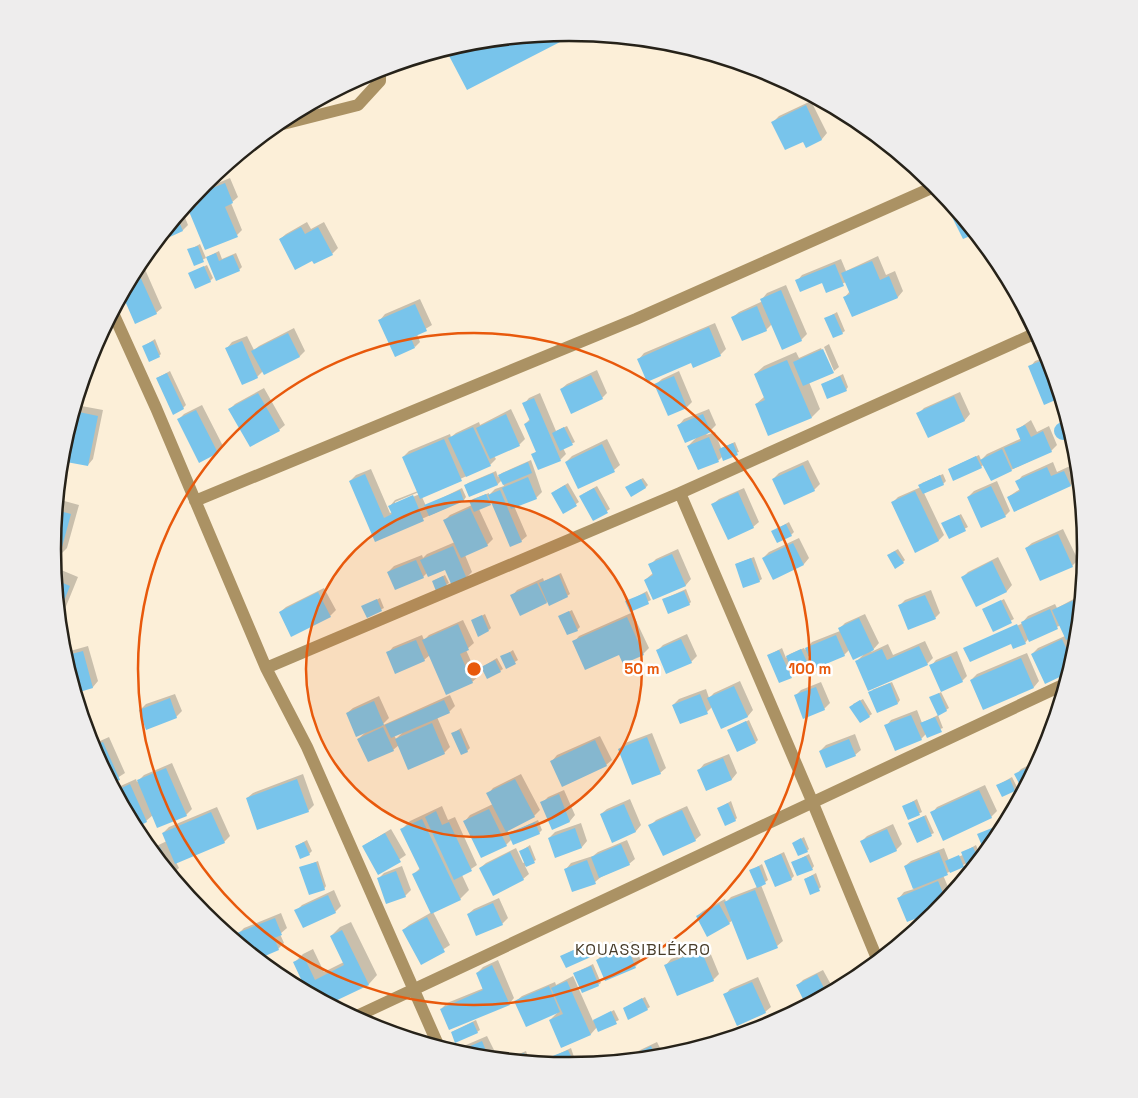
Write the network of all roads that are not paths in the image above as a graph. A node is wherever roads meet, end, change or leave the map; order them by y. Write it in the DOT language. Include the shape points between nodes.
graph roads {
  1 [pos="380,78"];
  2 [pos="297,120"];
  3 [pos="928,190"];
  4 [pos="116,321"];
  5 [pos="1029,336"];
  6 [pos="680,493"];
  7 [pos="195,500"];
  8 [pos="266,668"];
  9 [pos="1057,688"];
  10 [pos="812,801"];
  11 [pos="875,954"];
  12 [pos="413,991"];
  13 [pos="364,1013"];
  14 [pos="435,1038"];
  1 -- 2 [label="street" via="358,105"];
  3 -- 7 [label="street" via="636,319"];
  4 -- 7 [label="street"];
  5 -- 6 [label="street"];
  6 -- 8 [label="street"];
  6 -- 10 [label="street"];
  7 -- 8 [label="street"];
  8 -- 12 [label="street" via="307,747"];
  9 -- 10 [label="street"];
  10 -- 11 [label="street"];
  10 -- 12 [label="street"];
  12 -- 13 [label="street"];
  12 -- 14 [label="street"];
}
